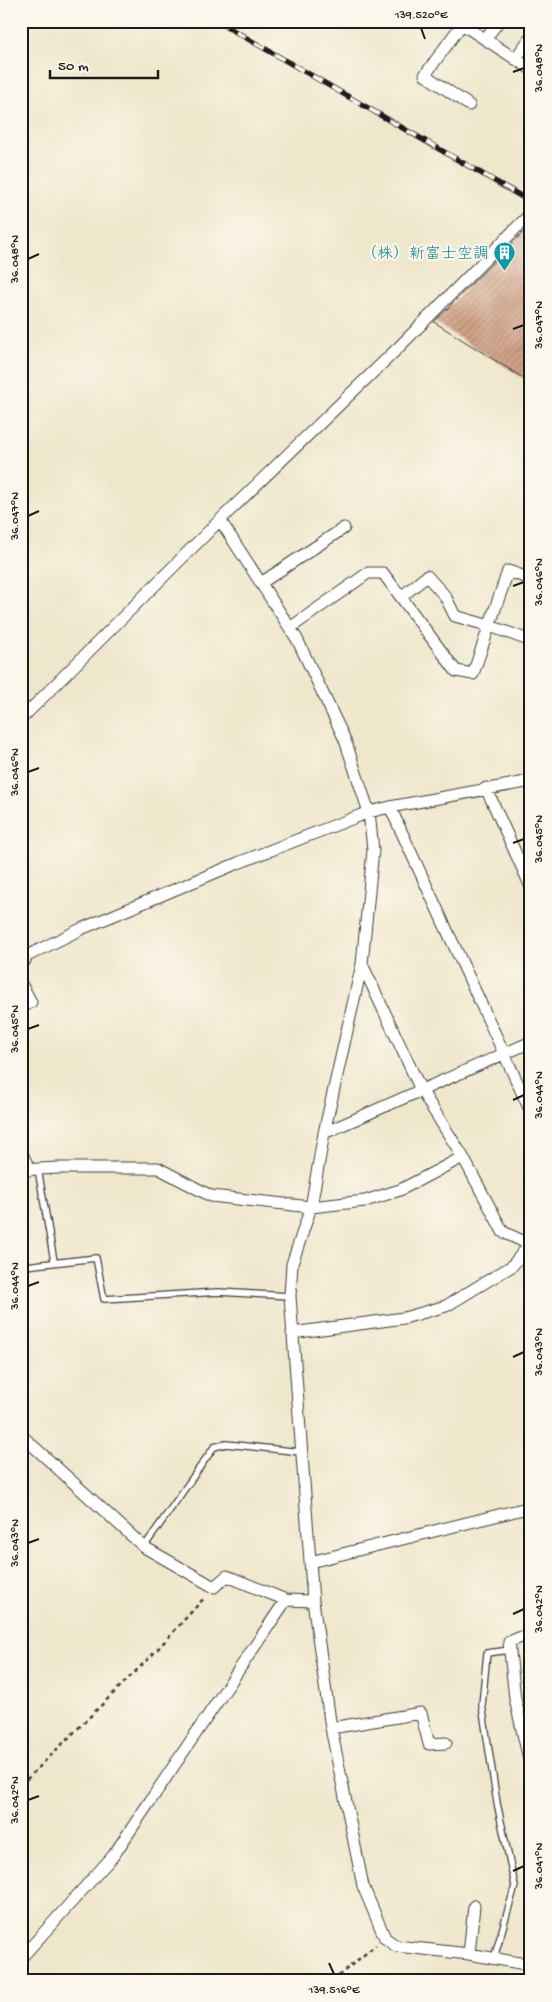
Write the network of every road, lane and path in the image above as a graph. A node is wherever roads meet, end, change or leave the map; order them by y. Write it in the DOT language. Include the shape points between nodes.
graph roads {
  1 [pos="499,21"];
  2 [pos="459,23"];
  3 [pos="531,37"];
  4 [pos="484,39"];
  5 [pos="515,59"];
  6 [pos="531,69"];
  7 [pos="469,105"];
  8 [pos="531,213"];
  9 [pos="220,520"];
  10 [pos="344,528"];
  11 [pos="531,579"];
  12 [pos="261,583"];
  13 [pos="401,596"];
  14 [pos="490,626"];
  15 [pos="290,628"];
  16 [pos="531,641"];
  17 [pos="21,719"];
  18 [pos="531,781"];
  19 [pos="486,788"];
  20 [pos="390,807"];
  21 [pos="370,812"];
  22 [pos="531,887"];
  23 [pos="22,959"];
  24 [pos="362,964"];
  25 [pos="21,984"];
  26 [pos="21,1008"];
  27 [pos="531,1042"];
  28 [pos="504,1055"];
  29 [pos="421,1090"];
  30 [pos="531,1112"];
  31 [pos="324,1133"];
  32 [pos="21,1152"];
  33 [pos="463,1157"];
  34 [pos="30,1170"];
  35 [pos="311,1206"];
  36 [pos="530,1245"];
  37 [pos="54,1261"];
  38 [pos="25,1266"];
  39 [pos="290,1296"];
  40 [pos="292,1333"];
  41 [pos="21,1435"];
  42 [pos="301,1452"];
  43 [pos="531,1507"];
  44 [pos="144,1547"];
  45 [pos="310,1562"];
  46 [pos="214,1587"];
  47 [pos="286,1600"];
  48 [pos="313,1601"];
  49 [pos="531,1633"];
  50 [pos="510,1650"];
  51 [pos="331,1728"];
  52 [pos="527,1738"];
  53 [pos="446,1743"];
  54 [pos="531,1768"];
  55 [pos="21,1785"];
  56 [pos="474,1906"];
  57 [pos="385,1938"];
  58 [pos="469,1954"];
  59 [pos="21,1958"];
  60 [pos="494,1958"];
  61 [pos="531,1965"];
  62 [pos="332,1981"];
  1 -- 4 [label="street"];
  2 -- 4 [label="street"];
  2 -- 7 [label="street" via="425,75"];
  3 -- 5 [label="street"];
  4 -- 5 [label="street"];
  5 -- 6 [label="street"];
  8 -- 9 [label="street" via="397,349"];
  9 -- 12 [label="street"];
  9 -- 17 [label="street"];
  10 -- 12 [label="street"];
  11 -- 14 [label="street" via="508,572"];
  12 -- 15 [label="street"];
  13 -- 14 [label="street" via="427,576 445,596 455,616"];
  13 -- 14 [label="street" via="456,671 473,674"];
  13 -- 15 [label="street" via="383,573 368,574"];
  14 -- 16 [label="street"];
  15 -- 21 [label="street" via="345,740"];
  18 -- 19 [label="street"];
  19 -- 20 [label="street"];
  19 -- 22 [label="street"];
  20 -- 21 [label="street"];
  20 -- 28 [label="street"];
  21 -- 23 [label="street" via="98,922"];
  21 -- 24 [label="street" via="373,850"];
  24 -- 29 [label="street"];
  24 -- 31 [label="street"];
  25 -- 26 [label="street" via="31,1002"];
  27 -- 28 [label="street"];
  28 -- 29 [label="street"];
  28 -- 30 [label="street"];
  29 -- 31 [label="street"];
  29 -- 33 [label="street"];
  31 -- 35 [label="street"];
  32 -- 34 [label="street"];
  33 -- 35 [label="street" via="400,1190 364,1201"];
  33 -- 36 [label="street" via="503,1232"];
  34 -- 35 [label="street" via="158,1168 211,1196"];
  34 -- 37 [label="lane"];
  35 -- 39 [label="street" via="292,1264"];
  36 -- 40 [label="street" via="512,1266 446,1306 404,1318"];
  37 -- 38 [label="lane"];
  37 -- 39 [label="lane" via="96,1258 104,1299 218,1292"];
  39 -- 40 [label="street"];
  40 -- 42 [label="street"];
  41 -- 44 [label="street"];
  42 -- 44 [label="lane" via="226,1444 214,1447"];
  42 -- 45 [label="street"];
  43 -- 45 [label="street"];
  44 -- 46 [label="street"];
  45 -- 48 [label="street"];
  46 -- 47 [label="street" via="227,1576"];
  46 -- 55 [label="path" via="155,1652"];
  47 -- 48 [label="street"];
  47 -- 59 [label="street" via="113,1856"];
  48 -- 51 [label="street"];
  49 -- 50 [label="street" via="509,1642"];
  50 -- 52 [label="street" via="514,1699"];
  50 -- 60 [label="lane" via="488,1653 482,1705 497,1803 515,1886"];
  51 -- 53 [label="street" via="421,1714 429,1744"];
  51 -- 57 [label="street" via="364,1886"];
  52 -- 54 [label="street"];
  56 -- 58 [label="street"];
  57 -- 58 [label="street" via="396,1946"];
  57 -- 62 [label="path"];
  58 -- 60 [label="street"];
  60 -- 61 [label="street"];
}
